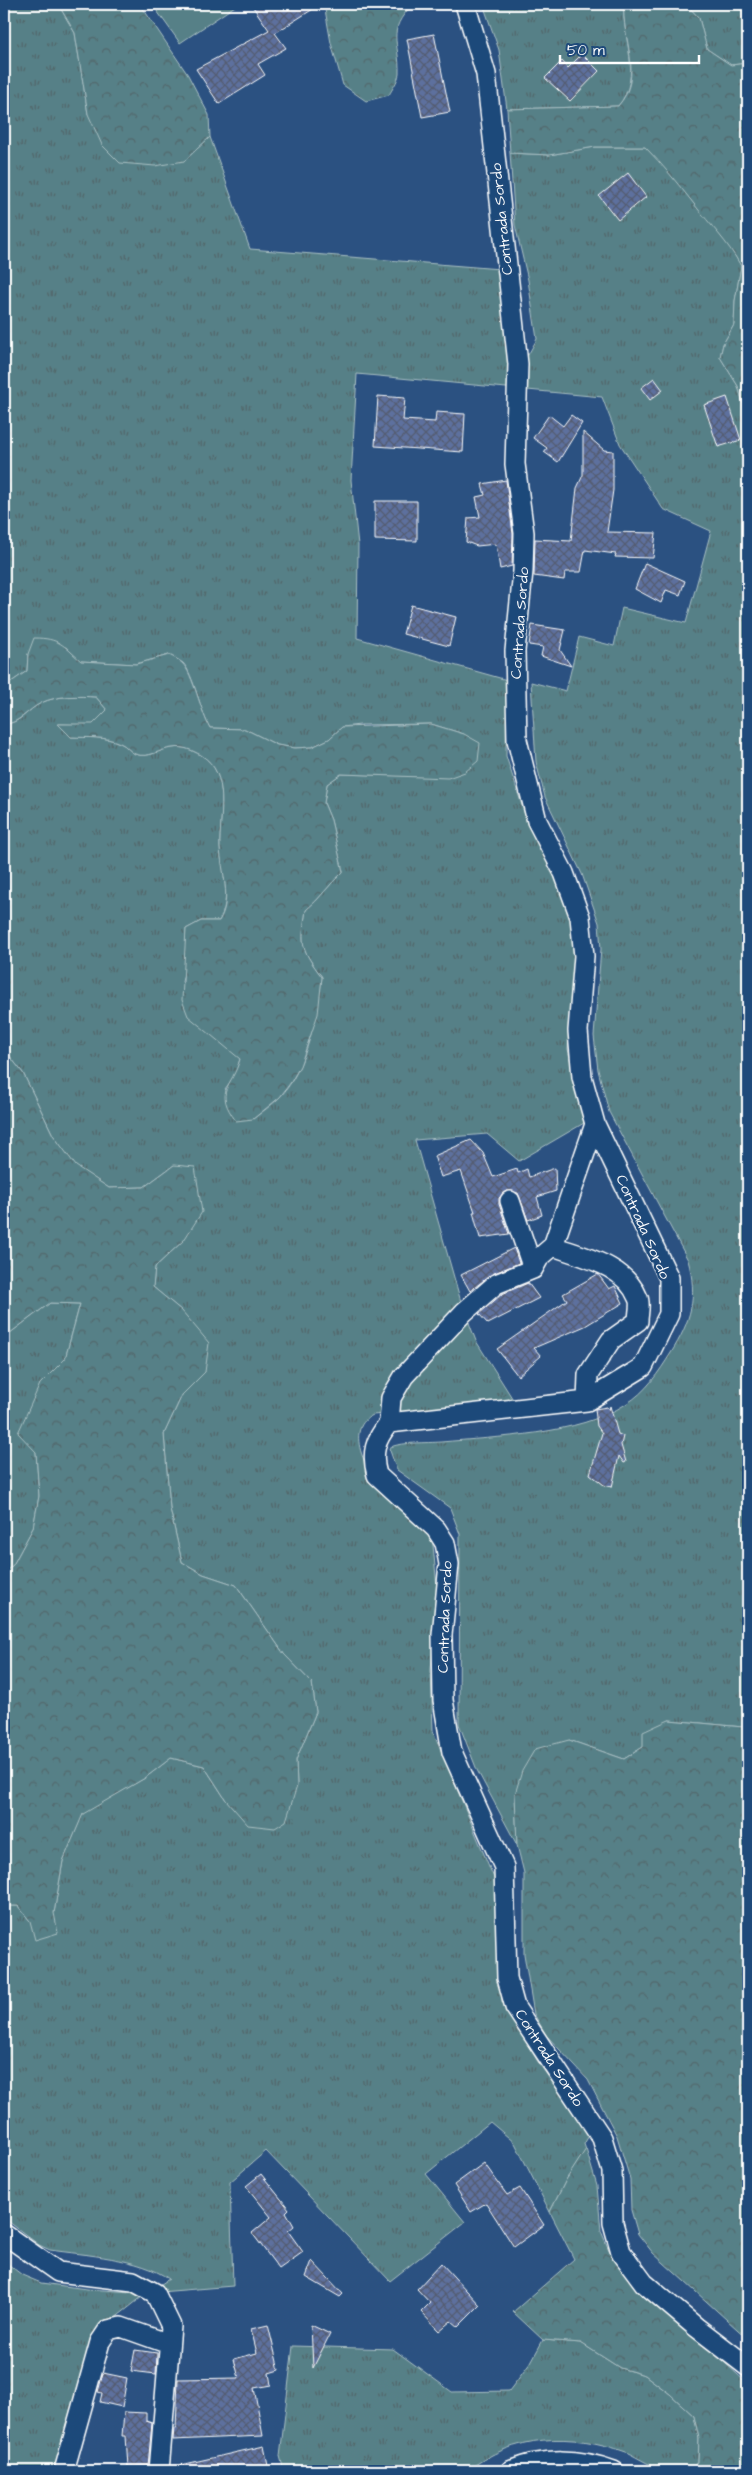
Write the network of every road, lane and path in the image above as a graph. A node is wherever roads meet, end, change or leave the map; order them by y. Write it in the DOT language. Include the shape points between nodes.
graph roads {
  1 [pos="465,4"];
  2 [pos="595,1124"];
  3 [pos="510,1201"];
  4 [pos="553,1246"];
  5 [pos="533,1269"];
  6 [pos="587,1401"];
  7 [pos="389,1423"];
  8 [pos="4,2234"];
  9 [pos="169,2344"];
  10 [pos="748,2367"];
  11 [pos="64,2471"];
  12 [pos="159,2471"];
  13 [pos="510,2471"];
  14 [pos="614,2471"];
  1 -- 2 [label="street, Contrada Sordo" via="486,74 518,364 514,464 524,533 514,651 517,740 538,821 564,873 580,917 584,956 578,1031 582,1077"];
  2 -- 4 [label="street"];
  2 -- 6 [label="street, Contrada Sordo" via="669,1278 669,1314 643,1367"];
  3 -- 5 [label="street"];
  4 -- 5 [label="street" via="539,1258"];
  4 -- 6 [label="street" via="603,1264 625,1278 639,1299 638,1321 611,1340 588,1375"];
  5 -- 7 [label="street" via="496,1284 464,1312 411,1369 392,1398"];
  6 -- 7 [label="street, Contrada Sordo"];
  7 -- 10 [label="street, Contrada Sordo" via="378,1436 373,1449 377,1475 436,1529 445,1542 449,1564 442,1635 443,1700 452,1752 504,1867 507,1978 515,2007 602,2138 612,2171 613,2223 621,2252 644,2282"];
  8 -- 9 [label="street" via="58,2272 133,2281 155,2293 171,2326"];
  9 -- 11 [label="street" via="121,2327 108,2330 100,2342"];
  9 -- 12 [label="street"];
  13 -- 14 [label="street" via="536,2463 563,2460"];
}
